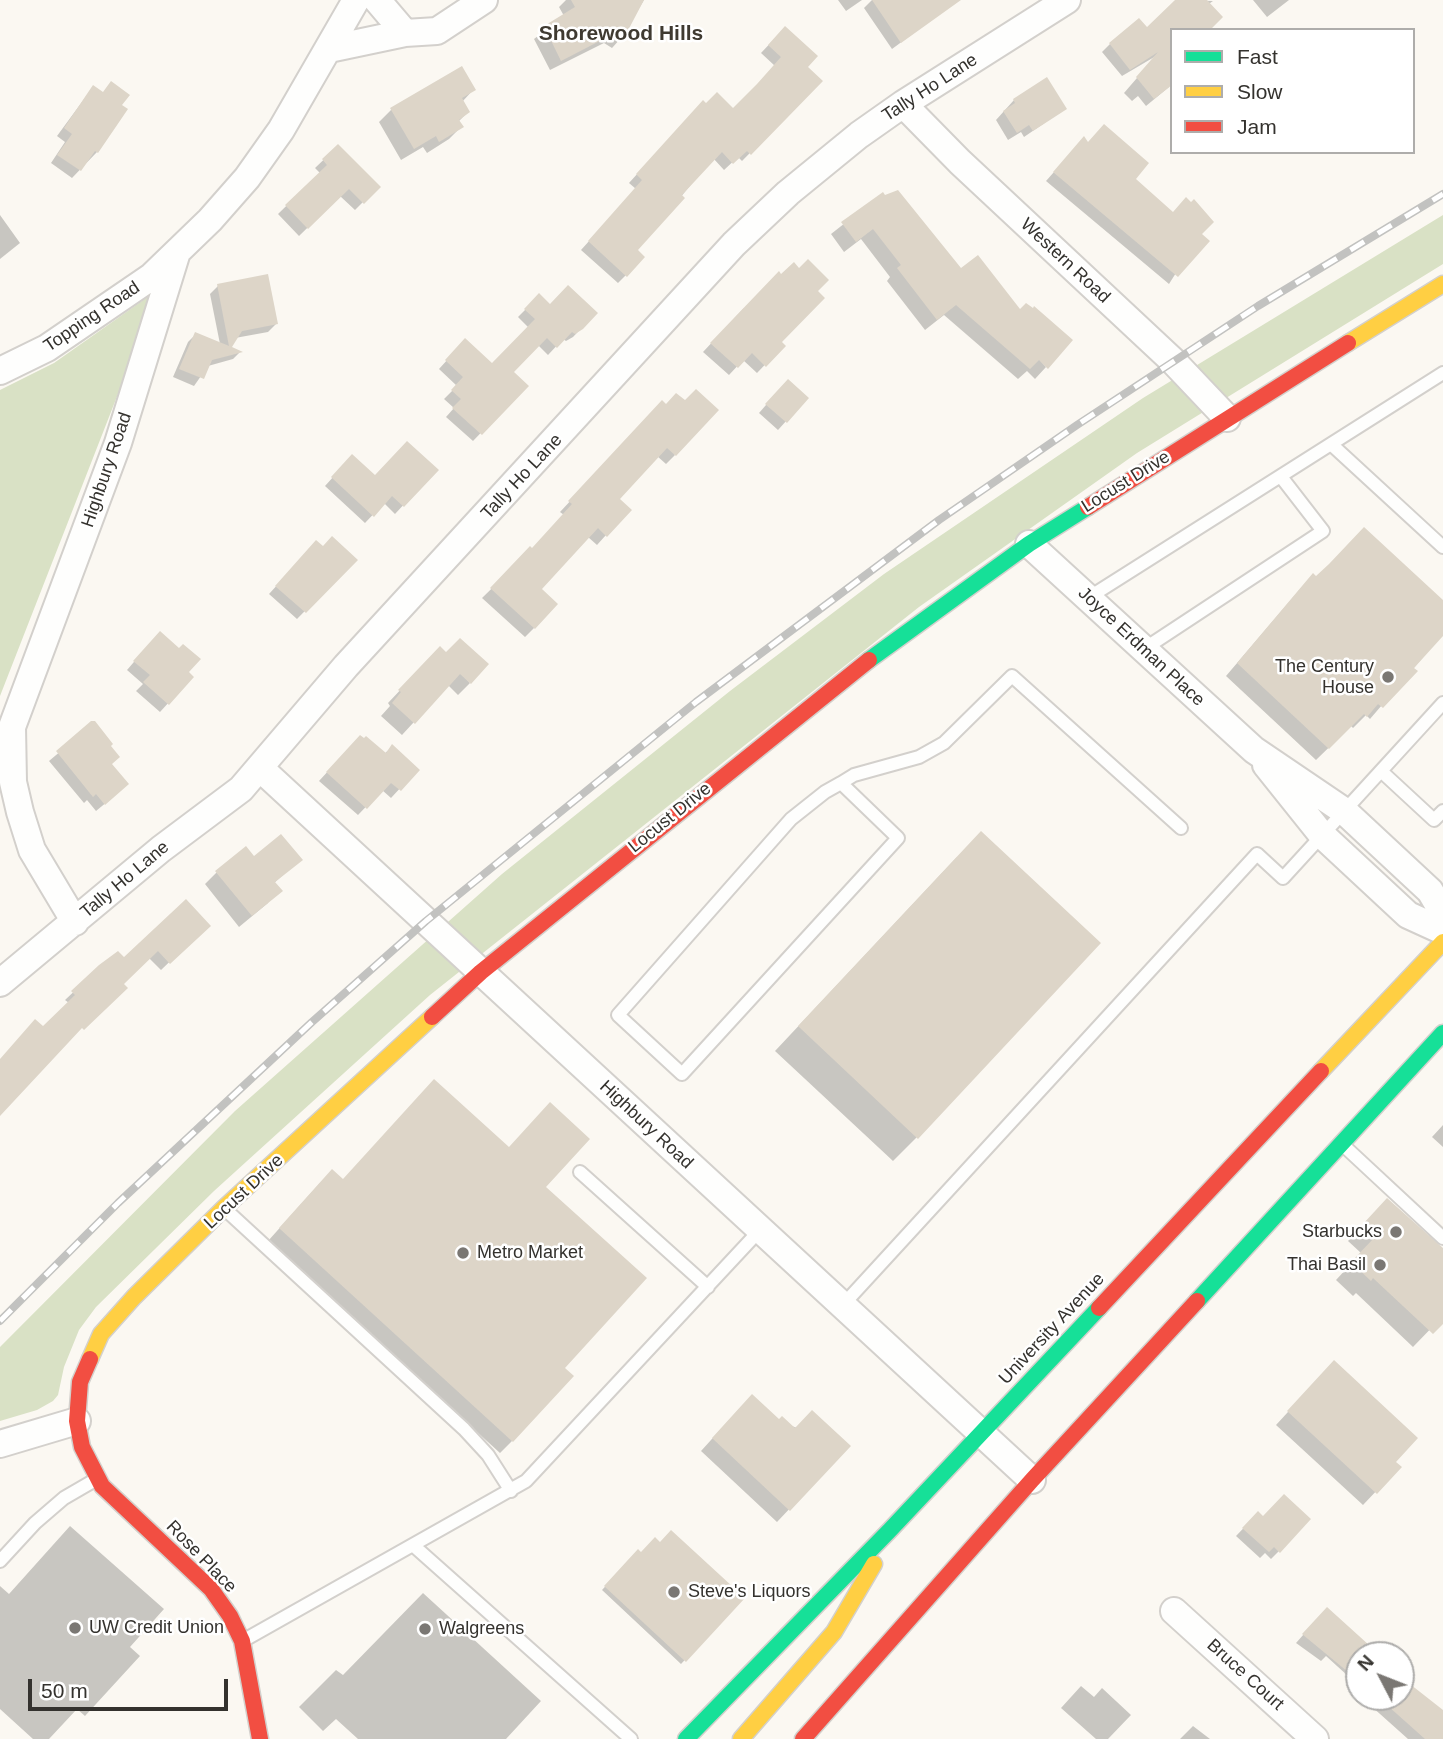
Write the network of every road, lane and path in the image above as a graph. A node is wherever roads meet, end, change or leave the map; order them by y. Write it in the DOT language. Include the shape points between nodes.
graph roads {
  1 [pos="356,0"];
  2 [pos="377,0"];
  3 [pos="484,0"];
  4 [pos="1067,0"];
  5 [pos="405,33"];
  6 [pos="329,49"];
  7 [pos="903,104"];
  8 [pos="177,252"];
  9 [pos="1443,284"];
  10 [pos="0,371"];
  11 [pos="1443,373"];
  12 [pos="1227,418"];
  13 [pos="1331,444"];
  14 [pos="1282,478"];
  15 [pos="1029,544"];
  16 [pos="1443,547"];
  17 [pos="1088,598"];
  18 [pos="1144,649"];
  19 [pos="1443,703"];
  20 [pos="1254,750"];
  21 [pos="261,769"];
  22 [pos="1381,771"];
  23 [pos="841,783"];
  24 [pos="1344,811"];
  25 [pos="1443,811"];
  26 [pos="1181,828"];
  27 [pos="1322,835"];
  28 [pos="1443,913"];
  29 [pos="75,922"];
  30 [pos="1443,931"];
  31 [pos="1443,942"];
  32 [pos="481,972"];
  33 [pos="0,983"];
  34 [pos="1443,1012"];
  35 [pos="1443,1033"];
  36 [pos="1411,1068"];
  37 [pos="1341,1144"];
  38 [pos="580,1172"];
  39 [pos="224,1209"];
  40 [pos="760,1230"];
  41 [pos="1443,1238"];
  42 [pos="708,1287"];
  43 [pos="842,1306"];
  44 [pos="77,1421"];
  45 [pos="981,1433"];
  46 [pos="0,1444"];
  47 [pos="98,1478"];
  48 [pos="1032,1480"];
  49 [pos="511,1491"];
  50 [pos="890,1530"];
  51 [pos="414,1546"];
  52 [pos="0,1561"];
  53 [pos="1174,1611"];
  54 [pos="242,1641"];
  55 [pos="260,1739"];
  56 [pos="631,1739"];
  57 [pos="686,1739"];
  58 [pos="741,1739"];
  59 [pos="803,1739"];
  60 [pos="1315,1739"];
  1 -- 6 [label="street, Highbury Road"];
  2 -- 5 [label="street"];
  3 -- 5 [label="street" via="437,31"];
  4 -- 7 [label="street, Tally Ho Lane"];
  5 -- 6 [label="street"];
  6 -- 8 [label="street, Highbury Road" via="260,161"];
  7 -- 12 [label="street, Western Road"];
  7 -- 21 [label="street, Tally Ho Lane" via="798,185 734,244 346,666"];
  8 -- 10 [label="street, Topping Road" via="152,277 58,341"];
  8 -- 29 [label="street, Highbury Road" via="118,443 12,727 13,782 32,850"];
  9 -- 12 [label="main road, Locust Drive"];
  11 -- 13 [label="lane"];
  12 -- 15 [label="main road, Locust Drive"];
  13 -- 14 [label="lane"];
  13 -- 16 [label="lane"];
  14 -- 17 [label="lane"];
  14 -- 18 [label="lane" via="1323,531"];
  15 -- 17 [label="street, Joyce Erdman Place"];
  15 -- 32 [label="main road, Locust Drive" via="832,687"];
  17 -- 18 [label="street, Joyce Erdman Place"];
  18 -- 20 [label="street, Joyce Erdman Place"];
  19 -- 22 [label="lane"];
  20 -- 24 [label="street, Joyce Erdman Place"];
  20 -- 27 [label="street, Joyce Erdman Place"];
  21 -- 29 [label="street, Tally Ho Lane"];
  21 -- 32 [label="street, Highbury Road"];
  22 -- 24 [label="lane"];
  22 -- 25 [label="lane" via="1434,820"];
  23 -- 23 [label="lane" via="791,819 618,1015 682,1074 898,838"];
  23 -- 26 [label="lane" via="919,757 944,743 1012,676"];
  24 -- 27 [label="lane"];
  24 -- 28 [label="street, Joyce Erdman Place" via="1430,891"];
  27 -- 30 [label="street, Joyce Erdman Place" via="1408,915"];
  27 -- 43 [label="lane" via="1283,878 1257,854"];
  29 -- 33 [label="street, Tally Ho Lane"];
  31 -- 45 [label="main road, University Avenue"];
  32 -- 39 [label="main road, Locust Drive"];
  32 -- 40 [label="street, Highbury Road"];
  34 -- 36 [label="main road"];
  35 -- 36 [label="main road"];
  36 -- 37 [label="main road"];
  37 -- 41 [label="lane"];
  37 -- 48 [label="main road"];
  38 -- 42 [label="lane"];
  39 -- 44 [label="main road, Locust Drive" via="101,1335 81,1374"];
  39 -- 49 [label="lane" via="464,1429"];
  40 -- 42 [label="lane"];
  40 -- 43 [label="street, Highbury Road"];
  42 -- 49 [label="lane" via="547,1461"];
  43 -- 45 [label="street, Highbury Road"];
  44 -- 46 [label="street"];
  44 -- 47 [label="main road, Rose Place" via="82,1447"];
  45 -- 48 [label="street, Highbury Road"];
  45 -- 50 [label="main road, University Avenue"];
  47 -- 52 [label="lane" via="64,1498"];
  47 -- 54 [label="main road, Rose Place" via="211,1589"];
  48 -- 59 [label="main road"];
  49 -- 51 [label="lane"];
  50 -- 57 [label="main road, University Avenue"];
  50 -- 58 [label="main road" via="839,1625"];
  51 -- 54 [label="lane"];
  51 -- 56 [label="lane"];
  53 -- 60 [label="street, Bruce Court"];
  54 -- 55 [label="main road, Rose Place"];
}
